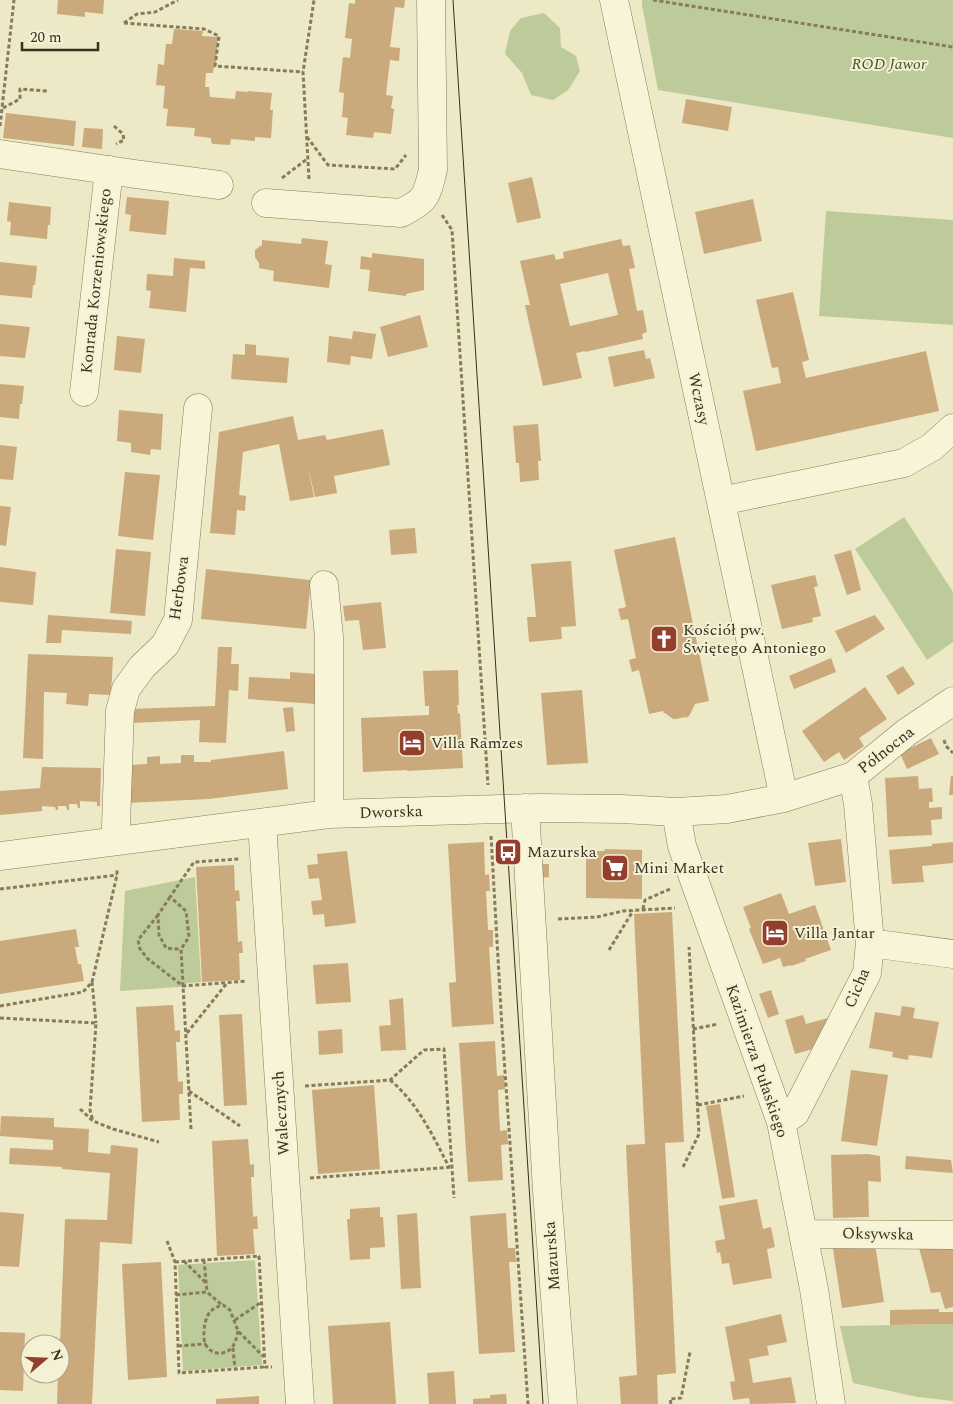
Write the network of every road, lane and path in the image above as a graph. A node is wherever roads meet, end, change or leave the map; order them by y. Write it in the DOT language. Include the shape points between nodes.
graph roads {
  1 [pos="14,0"];
  2 [pos="178,0"];
  3 [pos="314,0"];
  4 [pos="431,0"];
  5 [pos="614,0"];
  6 [pos="653,0"];
  7 [pos="953,47"];
  8 [pos="302,72"];
  9 [pos="47,91"];
  10 [pos="2,109"];
  11 [pos="0,126"];
  12 [pos="114,126"];
  13 [pos="306,137"];
  14 [pos="409,150"];
  15 [pos="0,154"];
  16 [pos="110,158"];
  17 [pos="219,185"];
  18 [pos="427,193"];
  19 [pos="266,203"];
  20 [pos="310,207"];
  21 [pos="84,392"];
  22 [pos="198,408"];
  23 [pos="953,428"];
  24 [pos="721,501"];
  25 [pos="324,585"];
  26 [pos="953,701"];
  27 [pos="853,776"];
  28 [pos="488,785"];
  29 [pos="784,798"];
  30 [pos="526,808"];
  31 [pos="676,812"];
  32 [pos="329,814"];
  33 [pos="262,823"];
  34 [pos="491,835"];
  35 [pos="117,851"];
  36 [pos="0,856"];
  37 [pos="241,859"];
  38 [pos="117,875"];
  39 [pos="677,886"];
  40 [pos="0,889"];
  41 [pos="170,897"];
  42 [pos="678,907"];
  43 [pos="643,909"];
  44 [pos="633,910"];
  45 [pos="158,915"];
  46 [pos="532,920"];
  47 [pos="870,943"];
  48 [pos="688,945"];
  49 [pos="181,949"];
  50 [pos="610,950"];
  51 [pos="953,954"];
  52 [pos="251,981"];
  53 [pos="92,982"];
  54 [pos="227,983"];
  55 [pos="183,986"];
  56 [pos="0,1006"];
  57 [pos="0,1018"];
  58 [pos="96,1022"];
  59 [pos="720,1024"];
  60 [pos="693,1029"];
  61 [pos="186,1033"];
  62 [pos="390,1080"];
  63 [pos="279,1088"];
  64 [pos="189,1090"];
  65 [pos="753,1094"];
  66 [pos="698,1105"];
  67 [pos="80,1109"];
  68 [pos="93,1121"];
  69 [pos="781,1122"];
  70 [pos="240,1126"];
  71 [pos="191,1129"];
  72 [pos="159,1142"];
  73 [pos="450,1167"];
  74 [pos="683,1167"];
  75 [pos="286,1180"];
  76 [pos="454,1198"];
  77 [pos="804,1234"];
  78 [pos="953,1235"];
  79 [pos="167,1241"];
  80 [pos="258,1256"];
  81 [pos="265,1256"];
  82 [pos="204,1260"];
  83 [pos="184,1261"];
  84 [pos="175,1262"];
  85 [pos="206,1284"];
  86 [pos="207,1292"];
  87 [pos="176,1295"];
  88 [pos="261,1302"];
  89 [pos="223,1305"];
  90 [pos="235,1320"];
  91 [pos="238,1330"];
  92 [pos="206,1344"];
  93 [pos="178,1346"];
  94 [pos="233,1347"];
  95 [pos="690,1352"];
  96 [pos="264,1357"];
  97 [pos="278,1366"];
  98 [pos="264,1367"];
  99 [pos="235,1369"];
  100 [pos="300,1404"];
  101 [pos="528,1404"];
  102 [pos="563,1404"];
  103 [pos="671,1404"];
  104 [pos="831,1404"];
  1 -- 10 [label="path"];
  2 -- 8 [label="path" via="155,12 137,14 124,23 204,29 218,36 216,66"];
  3 -- 8 [label="path"];
  4 -- 18 [label="street" via="433,170"];
  5 -- 24 [label="street, Wczasy"];
  6 -- 7 [label="path"];
  8 -- 13 [label="path"];
  9 -- 10 [label="path" via="20,88 20,99"];
  10 -- 11 [label="path"];
  12 -- 16 [label="path" via="123,134 124,140"];
  13 -- 14 [label="path" via="328,165 395,169"];
  13 -- 20 [label="path"];
  15 -- 16 [label="street, Konrada Korzeniowskiego"];
  16 -- 17 [label="street, Konrada Korzeniowskiego"];
  16 -- 21 [label="street, Konrada Korzeniowskiego"];
  18 -- 20 [label="street" via="417,205 401,213"];
  18 -- 28 [label="path" via="439,194 440,213 452,230"];
  19 -- 20 [label="street"];
  22 -- 35 [label="street, Herbowa" via="178,620 165,645 142,667 126,689 120,711"];
  23 -- 24 [label="street" via="932,447 904,463"];
  24 -- 29 [label="street, Wczasy"];
  25 -- 32 [label="street" via="329,637"];
  26 -- 27 [label="street, Północna" via="907,732"];
  27 -- 29 [label="street, Północna"];
  27 -- 47 [label="street, Cicha"];
  29 -- 31 [label="street, Dworska" via="727,809"];
  30 -- 31 [label="street, Dworska"];
  30 -- 32 [label="street, Dworska"];
  30 -- 46 [label="street, Mazurska"];
  31 -- 69 [label="street, Kazimierza Pułaskiego" via="682,846"];
  32 -- 33 [label="street, Dworska"];
  33 -- 35 [label="street, Dworska"];
  33 -- 63 [label="street, Walecznych"];
  34 -- 101 [label="path"];
  35 -- 36 [label="street, Dworska"];
  35 -- 38 [label="path"];
  37 -- 41 [label="path" via="194,862"];
  38 -- 40 [label="path"];
  38 -- 53 [label="path"];
  39 -- 43 [label="path" via="645,900"];
  41 -- 45 [label="path"];
  41 -- 49 [label="path" via="186,911 189,937"];
  42 -- 43 [label="path"];
  43 -- 44 [label="path"];
  44 -- 46 [label="path" via="597,917"];
  44 -- 50 [label="path"];
  45 -- 49 [label="path" via="159,935 166,948"];
  45 -- 55 [label="path" via="138,940 140,949"];
  46 -- 102 [label="street, Mazurska"];
  47 -- 51 [label="street"];
  47 -- 69 [label="street, Cicha" via="862,982 795,1113"];
  48 -- 60 [label="path"];
  49 -- 55 [label="path"];
  52 -- 54 [label="path"];
  53 -- 56 [label="path" via="83,992"];
  53 -- 58 [label="path"];
  54 -- 55 [label="path"];
  54 -- 61 [label="path"];
  55 -- 61 [label="path"];
  57 -- 58 [label="path"];
  58 -- 68 [label="path" via="90,1110"];
  59 -- 60 [label="path"];
  60 -- 66 [label="path"];
  61 -- 64 [label="path"];
  62 -- 63 [label="path"];
  62 -- 73 [label="path" via="420,1115"];
  62 -- 73 [label="path" via="424,1050 444,1049"];
  63 -- 75 [label="street, Walecznych"];
  64 -- 70 [label="path"];
  64 -- 71 [label="path"];
  65 -- 66 [label="path"];
  66 -- 74 [label="path" via="699,1134"];
  67 -- 68 [label="path"];
  68 -- 72 [label="path"];
  69 -- 77 [label="street, Kazimierza Pułaskiego"];
  73 -- 75 [label="path"];
  73 -- 76 [label="path"];
  75 -- 100 [label="street, Walecznych"];
  77 -- 78 [label="street, Oksywska"];
  77 -- 104 [label="street, Kazimierza Pułaskiego"];
  79 -- 84 [label="path"];
  80 -- 81 [label="path"];
  80 -- 82 [label="path"];
  80 -- 88 [label="path"];
  82 -- 83 [label="path"];
  82 -- 85 [label="path"];
  83 -- 84 [label="path"];
  83 -- 85 [label="path"];
  84 -- 87 [label="path"];
  85 -- 86 [label="path"];
  86 -- 87 [label="path"];
  86 -- 89 [label="path"];
  87 -- 93 [label="path"];
  88 -- 90 [label="path"];
  88 -- 96 [label="path"];
  89 -- 90 [label="path"];
  89 -- 92 [label="path" via="209,1312 203,1330"];
  90 -- 91 [label="path"];
  91 -- 94 [label="path"];
  91 -- 96 [label="path"];
  92 -- 93 [label="path"];
  92 -- 94 [label="path" via="214,1353 221,1354"];
  93 -- 99 [label="path" via="179,1373"];
  94 -- 99 [label="path"];
  95 -- 103 [label="path" via="681,1398 670,1399"];
  96 -- 98 [label="path"];
  97 -- 98 [label="path"];
  98 -- 99 [label="path"];
}
